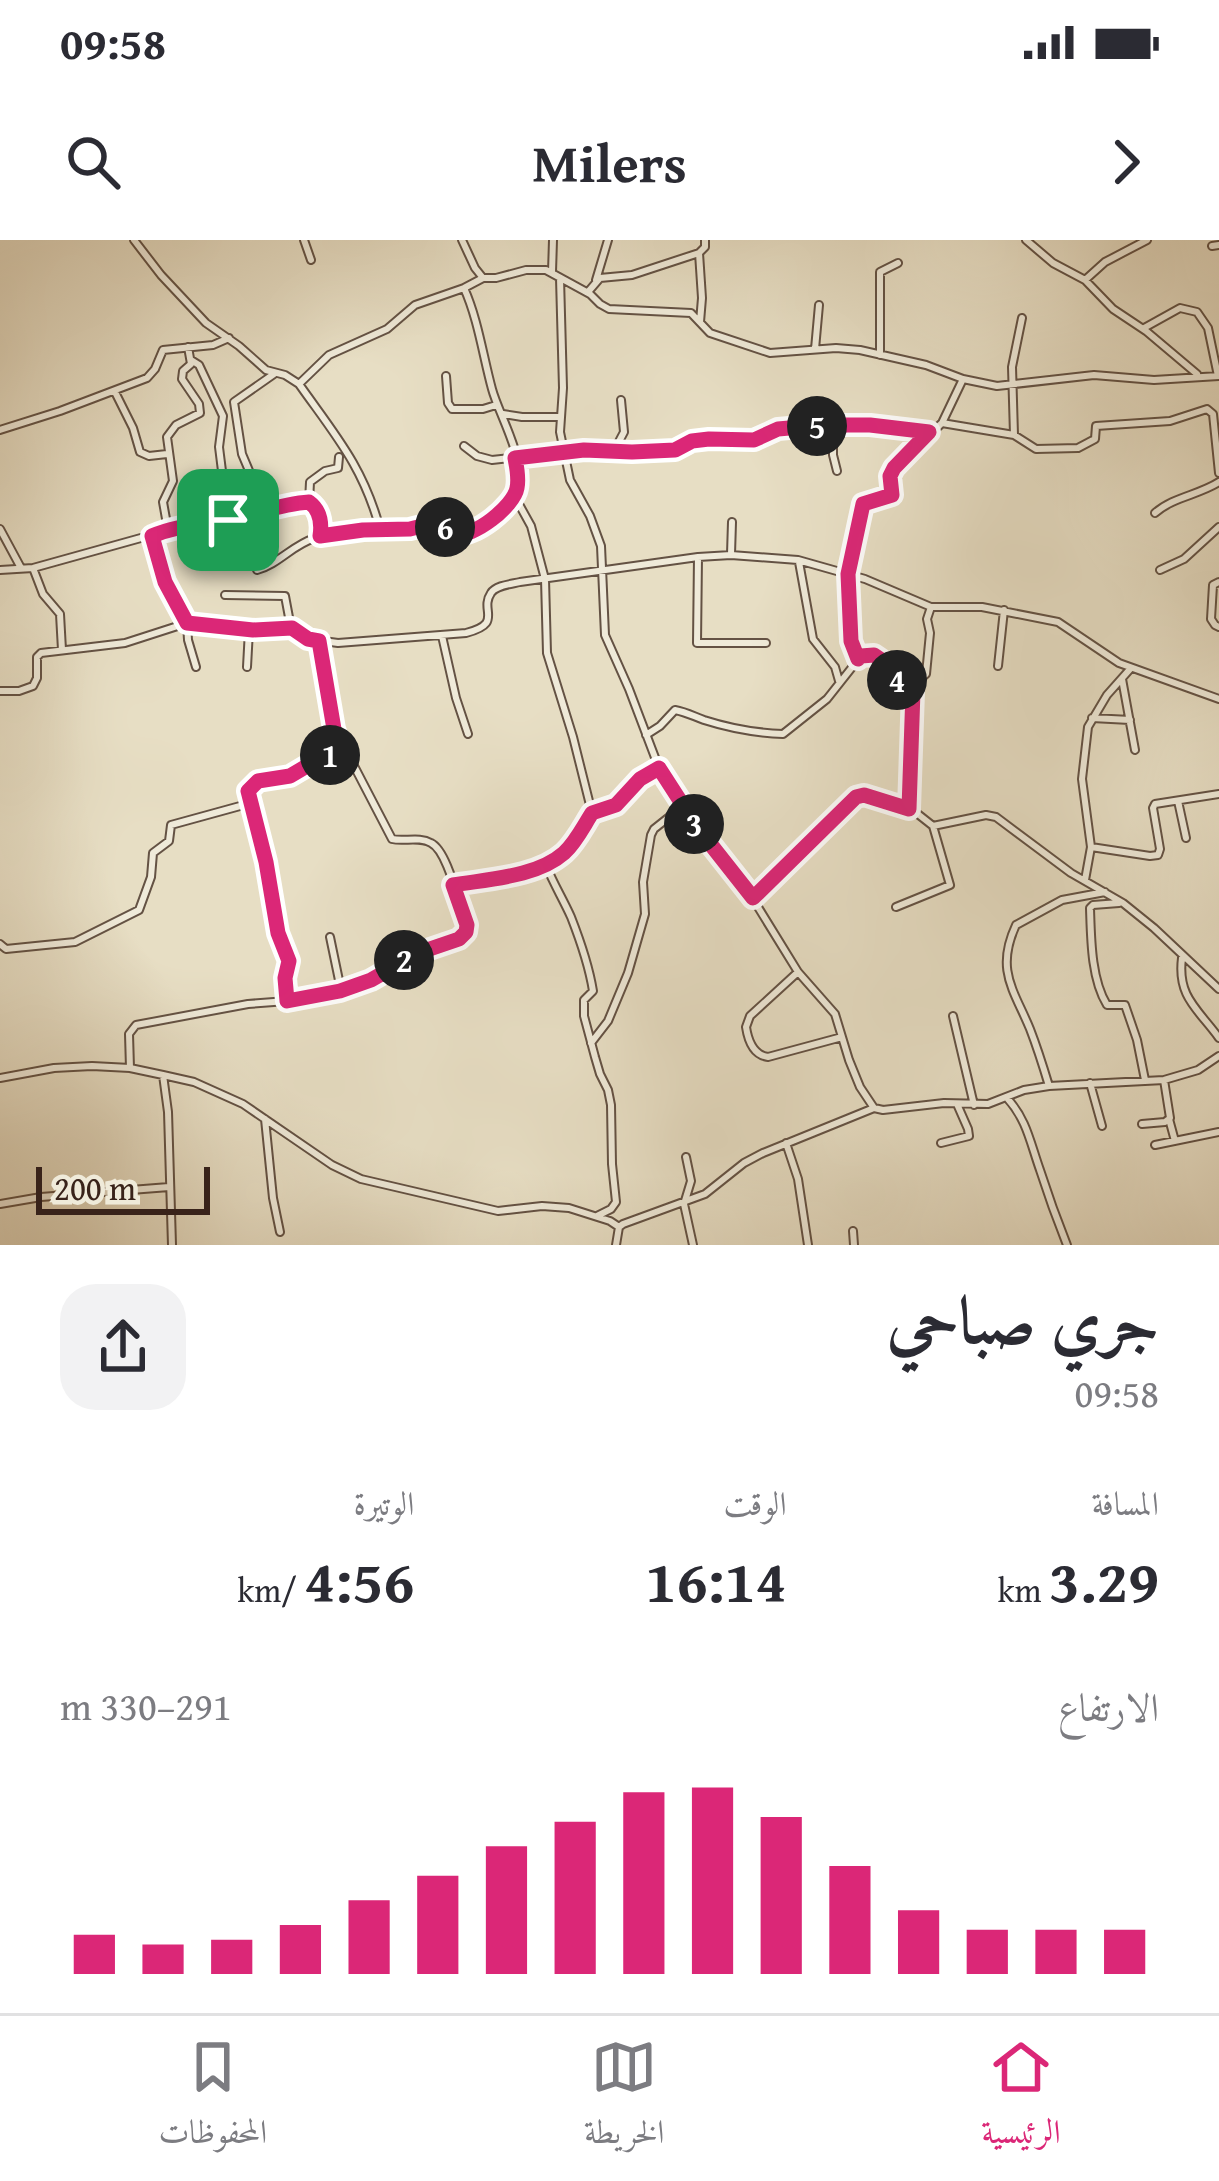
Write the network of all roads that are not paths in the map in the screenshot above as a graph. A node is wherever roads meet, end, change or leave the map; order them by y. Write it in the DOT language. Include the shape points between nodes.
graph roads {
  1 [pos="134,240"];
  2 [pos="304,240"];
  3 [pos="462,240"];
  4 [pos="553,240"];
  5 [pos="608,240"];
  6 [pos="705,240"];
  7 [pos="1026,240"];
  8 [pos="1145,241"];
  9 [pos="699,253"];
  10 [pos="311,260"];
  11 [pos="898,263"];
  12 [pos="551,272"];
  13 [pos="483,278"];
  14 [pos="560,278"];
  15 [pos="596,280"];
  16 [pos="1084,280"];
  17 [pos="464,288"];
  18 [pos="587,292"];
  19 [pos="819,305"];
  20 [pos="1022,318"];
  21 [pos="700,322"];
  22 [pos="1143,329"];
  23 [pos="230,338"];
  24 [pos="188,346"];
  25 [pos="815,350"];
  26 [pos="880,355"];
  27 [pos="191,360"];
  28 [pos="274,374"];
  29 [pos="446,376"];
  30 [pos="1199,376"];
  31 [pos="1218,376"];
  32 [pos="963,379"];
  33 [pos="299,384"];
  34 [pos="1012,386"];
  35 [pos="115,392"];
  36 [pos="621,400"];
  37 [pos="497,405"];
  38 [pos="503,414"];
  39 [pos="560,417"];
  40 [pos="941,423"];
  41 [pos="833,425"];
  42 [pos="0,430"];
  43 [pos="929,432"];
  44 [pos="1014,435"];
  45 [pos="464,446"];
  46 [pos="614,451"];
  47 [pos="564,452"];
  48 [pos="167,454"];
  49 [pos="339,458"];
  50 [pos="515,458"];
  51 [pos="837,471"];
  52 [pos="1219,472"];
  53 [pos="1219,482"];
  54 [pos="515,497"];
  55 [pos="309,502"];
  56 [pos="250,513"];
  57 [pos="1155,513"];
  58 [pos="228,520"];
  59 [pos="732,522"];
  60 [pos="1219,527"];
  61 [pos="0,529"];
  62 [pos="380,529"];
  63 [pos="168,530"];
  64 [pos="257,531"];
  65 [pos="152,536"];
  66 [pos="320,536"];
  67 [pos="137,539"];
  68 [pos="157,551"];
  69 [pos="731,555"];
  70 [pos="698,557"];
  71 [pos="798,560"];
  72 [pos="33,568"];
  73 [pos="22,569"];
  74 [pos="1160,569"];
  75 [pos="0,570"];
  76 [pos="257,571"];
  77 [pos="602,571"];
  78 [pos="848,574"];
  79 [pos="545,579"];
  80 [pos="1219,582"];
  81 [pos="226,595"];
  82 [pos="931,607"];
  83 [pos="1004,610"];
  84 [pos="187,623"];
  85 [pos="1219,627"];
  86 [pos="292,628"];
  87 [pos="249,630"];
  88 [pos="442,636"];
  89 [pos="319,641"];
  90 [pos="766,643"];
  91 [pos="62,650"];
  92 [pos="858,659"];
  93 [pos="998,666"];
  94 [pos="196,667"];
  95 [pos="247,668"];
  96 [pos="1131,668"];
  97 [pos="1122,680"];
  98 [pos="839,681"];
  99 [pos="911,687"];
  100 [pos="0,691"];
  101 [pos="1219,699"];
  102 [pos="1092,718"];
  103 [pos="1130,720"];
  104 [pos="468,734"];
  105 [pos="646,735"];
  106 [pos="1135,750"];
  107 [pos="342,752"];
  108 [pos="659,768"];
  109 [pos="1219,794"];
  110 [pos="1178,800"];
  111 [pos="251,803"];
  112 [pos="683,806"];
  113 [pos="909,809"];
  114 [pos="592,813"];
  115 [pos="933,826"];
  116 [pos="1186,838"];
  117 [pos="1091,847"];
  118 [pos="546,865"];
  119 [pos="1085,880"];
  120 [pos="453,885"];
  121 [pos="1105,892"];
  122 [pos="753,898"];
  123 [pos="1123,903"];
  124 [pos="896,907"];
  125 [pos="330,937"];
  126 [pos="0,944"];
  127 [pos="1182,958"];
  128 [pos="797,972"];
  129 [pos="1219,989"];
  130 [pos="340,991"];
  131 [pos="287,1001"];
  132 [pos="953,1016"];
  133 [pos="842,1037"];
  134 [pos="1219,1038"];
  135 [pos="591,1042"];
  136 [pos="1219,1056"];
  137 [pos="130,1068"];
  138 [pos="163,1075"];
  139 [pos="0,1078"];
  140 [pos="1164,1080"];
  141 [pos="1145,1081"];
  142 [pos="1090,1083"];
  143 [pos="1049,1086"];
  144 [pos="1007,1098"];
  145 [pos="957,1104"];
  146 [pos="974,1105"];
  147 [pos="874,1108"];
  148 [pos="265,1119"];
  149 [pos="1169,1119"];
  150 [pos="1142,1124"];
  151 [pos="1102,1126"];
  152 [pos="1219,1132"];
  153 [pos="1175,1141"];
  154 [pos="941,1142"];
  155 [pos="786,1143"];
  156 [pos="1155,1145"];
  157 [pos="686,1157"];
  158 [pos="169,1187"];
  159 [pos="0,1204"];
  160 [pos="684,1204"];
  161 [pos="597,1216"];
  162 [pos="619,1228"];
  163 [pos="853,1231"];
  164 [pos="280,1232"];
  165 [pos="172,1245"];
  166 [pos="616,1245"];
  167 [pos="693,1245"];
  168 [pos="808,1245"];
  169 [pos="854,1245"];
  170 [pos="1067,1245"];
  1 -- 23 [label="street"];
  2 -- 10 [label="street"];
  3 -- 13 [label="street"];
  4 -- 12 [label="street"];
  5 -- 15 [label="street"];
  6 -- 9 [label="street"];
  7 -- 16 [label="street"];
  8 -- 16 [label="street"];
  9 -- 15 [label="street"];
  9 -- 21 [label="street"];
  11 -- 26 [label="street" via="880,272"];
  12 -- 13 [label="street"];
  12 -- 14 [label="street"];
  13 -- 17 [label="street"];
  14 -- 18 [label="street"];
  14 -- 39 [label="street"];
  15 -- 18 [label="street"];
  16 -- 22 [label="street"];
  17 -- 33 [label="street" via="415,305 322,359"];
  17 -- 37 [label="street"];
  18 -- 21 [label="street" via="609,309 685,311"];
  19 -- 25 [label="street"];
  20 -- 34 [label="street"];
  21 -- 25 [label="street" via="710,333 770,352"];
  22 -- 30 [label="street"];
  22 -- 31 [label="street" via="1174,310 1193,309 1208,328"];
  23 -- 24 [label="street"];
  23 -- 28 [label="street"];
  24 -- 27 [label="street"];
  24 -- 35 [label="street" via="163,350 152,374"];
  25 -- 26 [label="street"];
  26 -- 32 [label="street"];
  27 -- 48 [label="street" via="182,379 200,413 170,430"];
  27 -- 58 [label="street" via="223,416"];
  28 -- 33 [label="street"];
  28 -- 56 [label="street" via="234,404"];
  29 -- 37 [label="street" via="452,410"];
  30 -- 31 [label="street"];
  30 -- 34 [label="street" via="1079,376"];
  32 -- 34 [label="street"];
  32 -- 40 [label="street"];
  33 -- 62 [label="street" via="356,466"];
  34 -- 44 [label="street"];
  35 -- 42 [label="street"];
  35 -- 48 [label="street" via="140,452"];
  36 -- 46 [label="street" via="624,432"];
  37 -- 38 [label="street"];
  38 -- 39 [label="street"];
  38 -- 50 [label="street"];
  39 -- 47 [label="street"];
  40 -- 43 [label="street"];
  40 -- 44 [label="street"];
  41 -- 43 [label="street"];
  41 -- 46 [label="street" via="692,441 675,450"];
  41 -- 51 [label="street"];
  43 -- 78 [label="street" via="894,468 892,495 863,504"];
  44 -- 52 [label="street" via="1036,449 1078,448 1095,439 1096,426 1170,422 1207,409"];
  45 -- 50 [label="street" via="484,459"];
  46 -- 47 [label="street"];
  47 -- 50 [label="street"];
  47 -- 77 [label="street" via="601,546"];
  48 -- 63 [label="street"];
  49 -- 55 [label="street" via="338,468 310,482"];
  50 -- 54 [label="street"];
  53 -- 57 [label="street"];
  54 -- 62 [label="street" via="465,533 438,522"];
  54 -- 79 [label="street"];
  55 -- 56 [label="street"];
  55 -- 66 [label="street" via="319,512"];
  56 -- 58 [label="street"];
  56 -- 64 [label="street"];
  58 -- 63 [label="street"];
  59 -- 69 [label="street"];
  60 -- 74 [label="street"];
  61 -- 73 [label="street"];
  62 -- 66 [label="street"];
  63 -- 65 [label="street"];
  65 -- 67 [label="street"];
  65 -- 68 [label="street"];
  66 -- 76 [label="street"];
  67 -- 68 [label="street"];
  67 -- 72 [label="street"];
  68 -- 84 [label="street"];
  69 -- 70 [label="street"];
  69 -- 71 [label="street"];
  70 -- 77 [label="street"];
  70 -- 90 [label="street" via="698,644"];
  71 -- 78 [label="street"];
  71 -- 98 [label="street" via="813,639"];
  72 -- 73 [label="street"];
  72 -- 91 [label="street" via="60,614"];
  73 -- 75 [label="street"];
  77 -- 79 [label="street"];
  77 -- 105 [label="street" via="604,634"];
  78 -- 82 [label="street"];
  78 -- 92 [label="street"];
  79 -- 88 [label="street" via="496,589 483,627"];
  79 -- 114 [label="street" via="547,653"];
  80 -- 85 [label="street" via="1211,619"];
  81 -- 86 [label="street" via="285,596"];
  82 -- 83 [label="street"];
  82 -- 99 [label="street" via="926,674"];
  83 -- 93 [label="street"];
  83 -- 96 [label="street" via="1067,626"];
  84 -- 87 [label="street"];
  84 -- 91 [label="street" via="125,643"];
  84 -- 94 [label="street"];
  86 -- 87 [label="street"];
  86 -- 89 [label="street"];
  87 -- 95 [label="street"];
  88 -- 89 [label="street"];
  88 -- 104 [label="street"];
  89 -- 107 [label="street"];
  91 -- 100 [label="street" via="39,655 33,686"];
  92 -- 98 [label="street"];
  92 -- 99 [label="street" via="874,655"];
  96 -- 97 [label="street"];
  96 -- 101 [label="street"];
  97 -- 102 [label="street"];
  97 -- 103 [label="street"];
  98 -- 105 [label="street" via="783,734 675,710"];
  99 -- 113 [label="street"];
  102 -- 103 [label="street"];
  102 -- 117 [label="street" via="1082,778"];
  103 -- 106 [label="street"];
  105 -- 108 [label="street"];
  107 -- 111 [label="street" via="253,783"];
  107 -- 120 [label="street" via="387,834 432,843"];
  108 -- 112 [label="street"];
  108 -- 114 [label="street" via="616,805"];
  109 -- 110 [label="street"];
  110 -- 116 [label="street"];
  110 -- 117 [label="street" via="1154,806 1158,854"];
  111 -- 126 [label="street" via="171,825 170,841 153,853 139,910 69,944"];
  111 -- 131 [label="street" via="289,961"];
  112 -- 122 [label="street"];
  112 -- 135 [label="street" via="651,835 645,914 628,973"];
  113 -- 115 [label="street"];
  113 -- 122 [label="street" via="856,797"];
  114 -- 118 [label="street"];
  115 -- 119 [label="street" via="996,817"];
  115 -- 124 [label="street" via="950,885"];
  117 -- 119 [label="street"];
  118 -- 120 [label="street"];
  118 -- 135 [label="street" via="590,975 593,991 583,1006"];
  119 -- 121 [label="street"];
  120 -- 130 [label="street" via="467,925 459,939"];
  121 -- 123 [label="street"];
  121 -- 143 [label="street" via="1056,902 1010,938 1008,982"];
  122 -- 128 [label="street"];
  123 -- 127 [label="street"];
  123 -- 141 [label="street" via="1090,908 1096,972 1108,1005 1126,1005"];
  125 -- 130 [label="street"];
  127 -- 129 [label="street"];
  127 -- 134 [label="street" via="1185,995"];
  128 -- 133 [label="street" via="827,1002"];
  128 -- 133 [label="street" via="750,1016 752,1046 768,1057"];
  130 -- 131 [label="street"];
  131 -- 137 [label="street" via="136,1025"];
  132 -- 146 [label="street"];
  133 -- 147 [label="street"];
  135 -- 161 [label="street" via="611,1105 616,1202"];
  136 -- 140 [label="street"];
  137 -- 138 [label="street"];
  137 -- 139 [label="street"];
  138 -- 148 [label="street"];
  138 -- 158 [label="street"];
  140 -- 141 [label="street"];
  140 -- 149 [label="street"];
  141 -- 142 [label="street"];
  142 -- 143 [label="street"];
  142 -- 151 [label="street"];
  143 -- 144 [label="street"];
  144 -- 146 [label="street"];
  144 -- 170 [label="street" via="1028,1129"];
  145 -- 146 [label="street"];
  145 -- 147 [label="street"];
  145 -- 154 [label="street" via="969,1134"];
  147 -- 155 [label="street"];
  148 -- 161 [label="street" via="376,1184 483,1209 542,1206"];
  148 -- 164 [label="street"];
  149 -- 150 [label="street"];
  149 -- 153 [label="street"];
  152 -- 153 [label="street"];
  153 -- 156 [label="street"];
  155 -- 160 [label="street"];
  155 -- 168 [label="street"];
  157 -- 160 [label="street"];
  158 -- 159 [label="street"];
  158 -- 165 [label="street"];
  160 -- 162 [label="street"];
  160 -- 167 [label="street"];
  161 -- 162 [label="street"];
  162 -- 166 [label="street"];
  163 -- 169 [label="street"];
}
